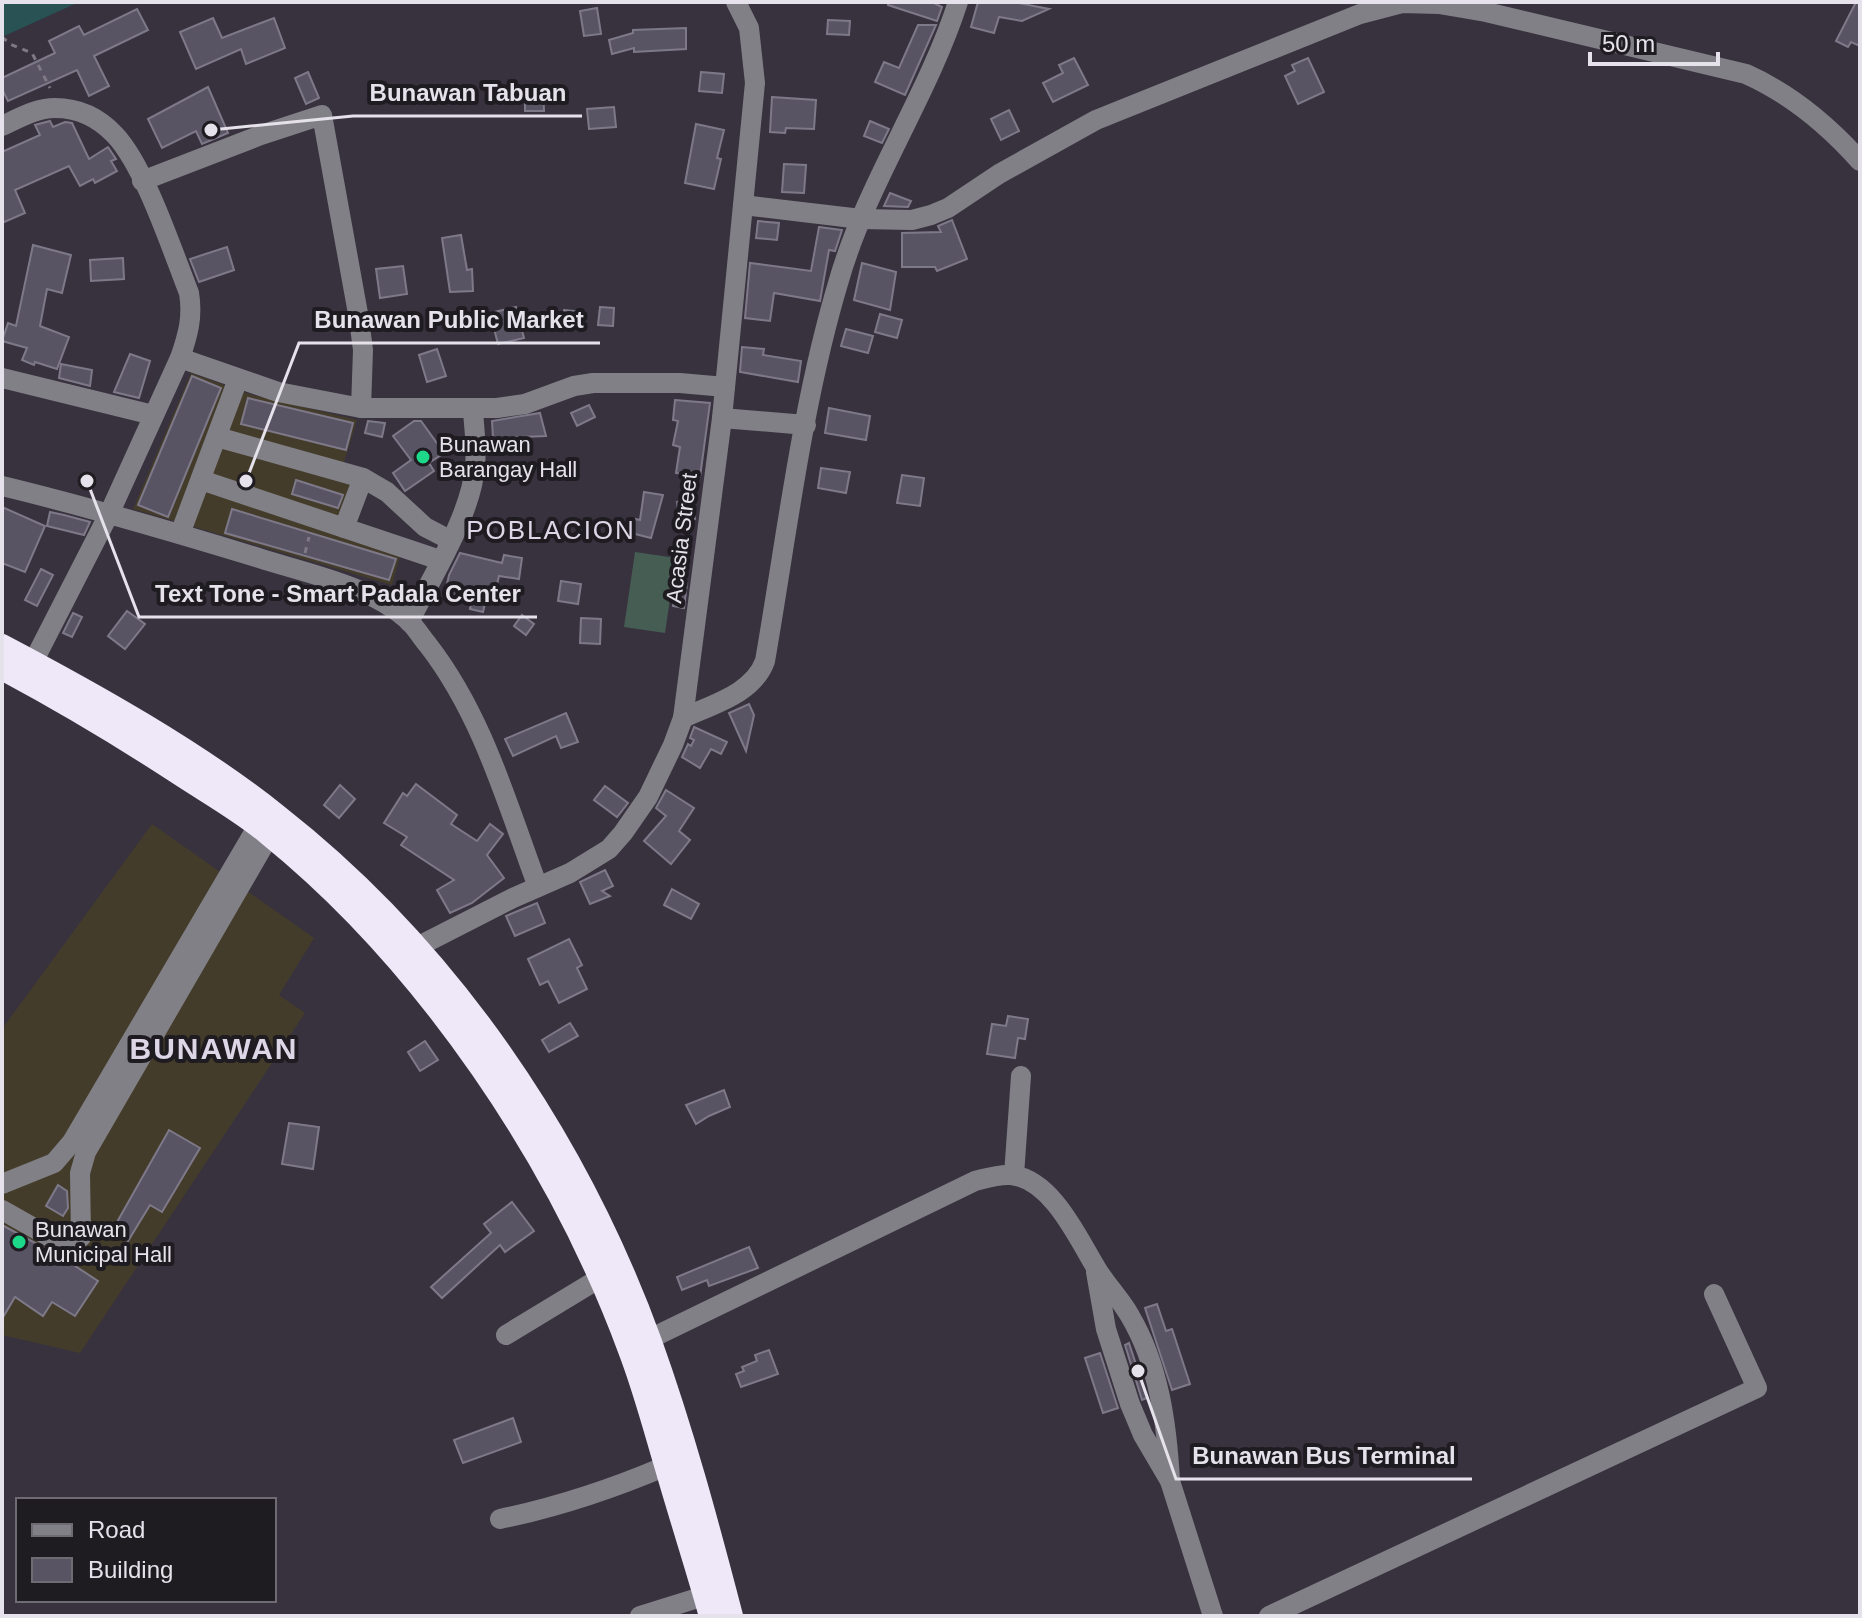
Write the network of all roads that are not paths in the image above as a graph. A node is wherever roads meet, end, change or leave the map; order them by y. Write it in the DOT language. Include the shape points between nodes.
graph roads {
  1 [pos="736,2"];
  2 [pos="958,2"];
  3 [pos="2,126"];
  4 [pos="1860,161"];
  5 [pos="142,181"];
  6 [pos="743,205"];
  7 [pos="861,219"];
  8 [pos="180,358"];
  9 [pos="2,378"];
  10 [pos="238,379"];
  11 [pos="725,387"];
  12 [pos="361,408"];
  13 [pos="473,410"];
  14 [pos="153,415"];
  15 [pos="722,418"];
  16 [pos="806,425"];
  17 [pos="217,437"];
  18 [pos="363,478"];
  19 [pos="201,480"];
  20 [pos="2,486"];
  21 [pos="110,512"];
  22 [pos="344,528"];
  23 [pos="180,534"];
  24 [pos="450,540"];
  25 [pos="440,560"];
  26 [pos="409,622"];
  27 [pos="2,646"];
  28 [pos="2,668"];
  29 [pos="29,671"];
  30 [pos="683,718"];
  31 [pos="269,822"];
  32 [pos="538,887"];
  33 [pos="389,935"];
  34 [pos="417,947"];
  35 [pos="1021,1076"];
  36 [pos="79,1147"];
  37 [pos="1014,1175"];
  38 [pos="2,1184"];
  39 [pos="2,1210"];
  40 [pos="1096,1268"];
  41 [pos="600,1278"];
  42 [pos="1714,1294"];
  43 [pos="506,1335"];
  44 [pos="639,1344"];
  45 [pos="666,1466"];
  46 [pos="1170,1481"];
  47 [pos="500,1519"];
  48 [pos="713,1600"];
  49 [pos="640,1616"];
  50 [pos="731,1616"];
  51 [pos="1213,1616"];
  52 [pos="1269,1616"];
  1 -- 6 [label="street, Acasia Street" via="749,28 755,83"];
  2 -- 7 [label="street" via="937,62"];
  3 -- 5 [label="street" via="27,114 73,110 102,123 129,153"];
  4 -- 7 [label="street" via="1824,123 1746,74 1486,12 1402,3 1360,14 1096,120 931,215"];
  5 -- 8 [label="street" via="189,293 191,319"];
  5 -- 12 [label="street" via="322,115 359,319"];
  6 -- 7 [label="street"];
  6 -- 11 [label="street, Acasia Street"];
  7 -- 16 [label="street" via="838,280"];
  8 -- 10 [label="street"];
  8 -- 14 [label="street"];
  9 -- 14 [label="street"];
  10 -- 12 [label="street"];
  10 -- 17 [label="street"];
  11 -- 13 [label="street" via="628,382 574,386 542,400"];
  11 -- 15 [label="street, Acasia Street"];
  12 -- 13 [label="street"];
  13 -- 24 [label="street" via="475,468"];
  14 -- 21 [label="street"];
  15 -- 16 [label="street"];
  15 -- 30 [label="street, Acasia Street"];
  16 -- 30 [label="street" via="761,671 748,687"];
  17 -- 18 [label="street"];
  17 -- 19 [label="street"];
  18 -- 22 [label="street"];
  18 -- 24 [label="street"];
  19 -- 22 [label="street"];
  19 -- 23 [label="street"];
  20 -- 21 [label="street"];
  21 -- 23 [label="street"];
  21 -- 29 [label="street"];
  22 -- 25 [label="street"];
  23 -- 26 [label="street" via="361,592"];
  24 -- 25 [label="street"];
  25 -- 26 [label="street"];
  26 -- 32 [label="street" via="469,709"];
  27 -- 29 [label="highway"];
  28 -- 29 [label="highway"];
  29 -- 31 [label="highway" via="143,726"];
  30 -- 32 [label="street, Acasia Street" via="648,797 623,833 592,861"];
  31 -- 33 [label="highway" via="341,872"];
  31 -- 36 [label="street"];
  32 -- 34 [label="street, Acasia Street"];
  33 -- 34 [label="highway"];
  33 -- 41 [label="highway" via="400,962 510,1109"];
  34 -- 44 [label="highway" via="528,1095 576,1178 620,1270"];
  35 -- 37 [label="street"];
  36 -- 38 [label="street" via="47,1167"];
  36 -- 39 [label="street" via="82,1231 77,1241 64,1245"];
  37 -- 40 [label="street" via="1050,1198"];
  37 -- 44 [label="street" via="975,1181"];
  40 -- 46 [label="street" via="1106,1329 1130,1404"];
  40 -- 46 [label="street" via="1141,1339 1164,1415"];
  41 -- 43 [label="street"];
  41 -- 44 [label="highway"];
  42 -- 52 [label="street" via="1757,1388"];
  44 -- 45 [label="highway"];
  44 -- 48 [label="highway" via="667,1391"];
  45 -- 47 [label="street" via="549,1509"];
  45 -- 48 [label="highway"];
  46 -- 51 [label="street"];
  48 -- 49 [label="street"];
  48 -- 50 [label="highway"];
}
